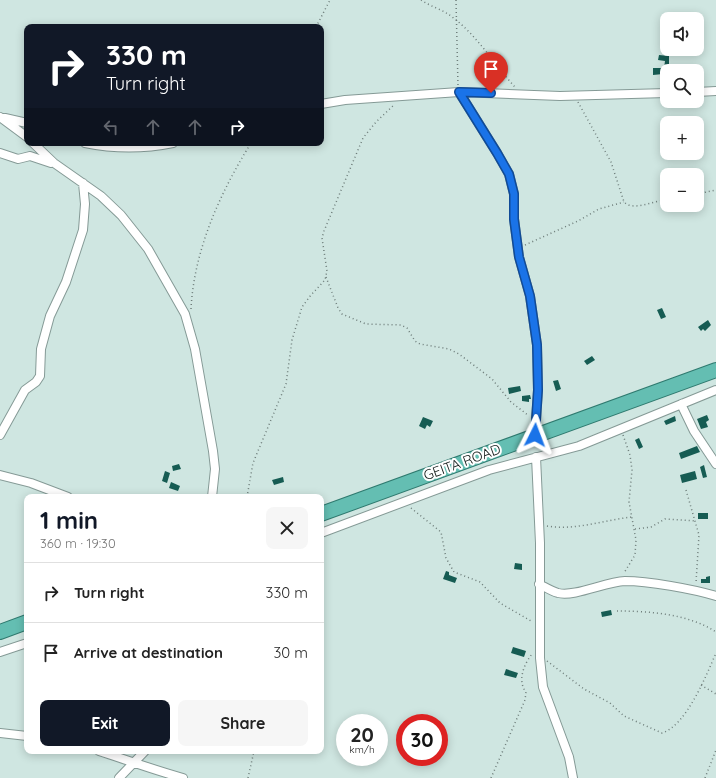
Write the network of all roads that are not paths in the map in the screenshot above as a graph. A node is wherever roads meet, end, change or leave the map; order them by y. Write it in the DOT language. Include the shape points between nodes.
graph roads {
  1 [pos="716,91"];
  2 [pos="459,92"];
  3 [pos="660,92"];
  4 [pos="704,92"];
  5 [pos="324,104"];
  6 [pos="0,117"];
  7 [pos="24,122"];
  8 [pos="24,135"];
  9 [pos="36,146"];
  10 [pos="111,146"];
  11 [pos="158,146"];
  12 [pos="0,153"];
  13 [pos="54,164"];
  14 [pos="82,183"];
  15 [pos="716,370"];
  16 [pos="716,390"];
  17 [pos="681,404"];
  18 [pos="0,435"];
  19 [pos="535,435"];
  20 [pos="536,457"];
  21 [pos="716,464"];
  22 [pos="0,475"];
  23 [pos="60,494"];
  24 [pos="212,494"];
  25 [pos="324,513"];
  26 [pos="324,532"];
  27 [pos="539,584"];
  28 [pos="716,596"];
  29 [pos="24,623"];
  30 [pos="0,632"];
  31 [pos="24,644"];
  32 [pos="0,652"];
  33 [pos="0,733"];
  34 [pos="24,736"];
  35 [pos="107,754"];
  36 [pos="142,754"];
  37 [pos="133,764"];
  38 [pos="119,778"];
  39 [pos="183,778"];
  40 [pos="573,778"];
  1 -- 4 [label="street"];
  2 -- 3 [label="street" via="575,96"];
  2 -- 5 [label="street"];
  2 -- 19 [label="street" via="509,174 514,194 518,248 530,296 537,345"];
  6 -- 7 [label="street"];
  6 -- 8 [label="street"];
  9 -- 13 [label="street"];
  10 -- 11 [label="street"];
  12 -- 13 [label="street" via="18,159 30,156"];
  13 -- 14 [label="street"];
  14 -- 18 [label="street" via="85,204 83,230 50,316 41,349 40,376 25,390"];
  14 -- 24 [label="street" via="102,196 148,249 177,298 190,327 213,451 215,469"];
  15 -- 19 [label="highway, GEITA ROAD"];
  16 -- 17 [label="street"];
  17 -- 20 [label="street" via="579,446"];
  17 -- 21 [label="street" via="694,431"];
  19 -- 25 [label="highway, GEITA ROAD"];
  20 -- 26 [label="street" via="489,470"];
  20 -- 27 [label="street"];
  22 -- 23 [label="street"];
  27 -- 28 [label="street" via="559,594 619,582"];
  27 -- 40 [label="street" via="543,687 569,757"];
  29 -- 30 [label="highway"];
  31 -- 32 [label="street"];
  33 -- 34 [label="street"];
  35 -- 37 [label="street"];
  36 -- 37 [label="street"];
  37 -- 38 [label="street"];
  37 -- 39 [label="street"];
}
